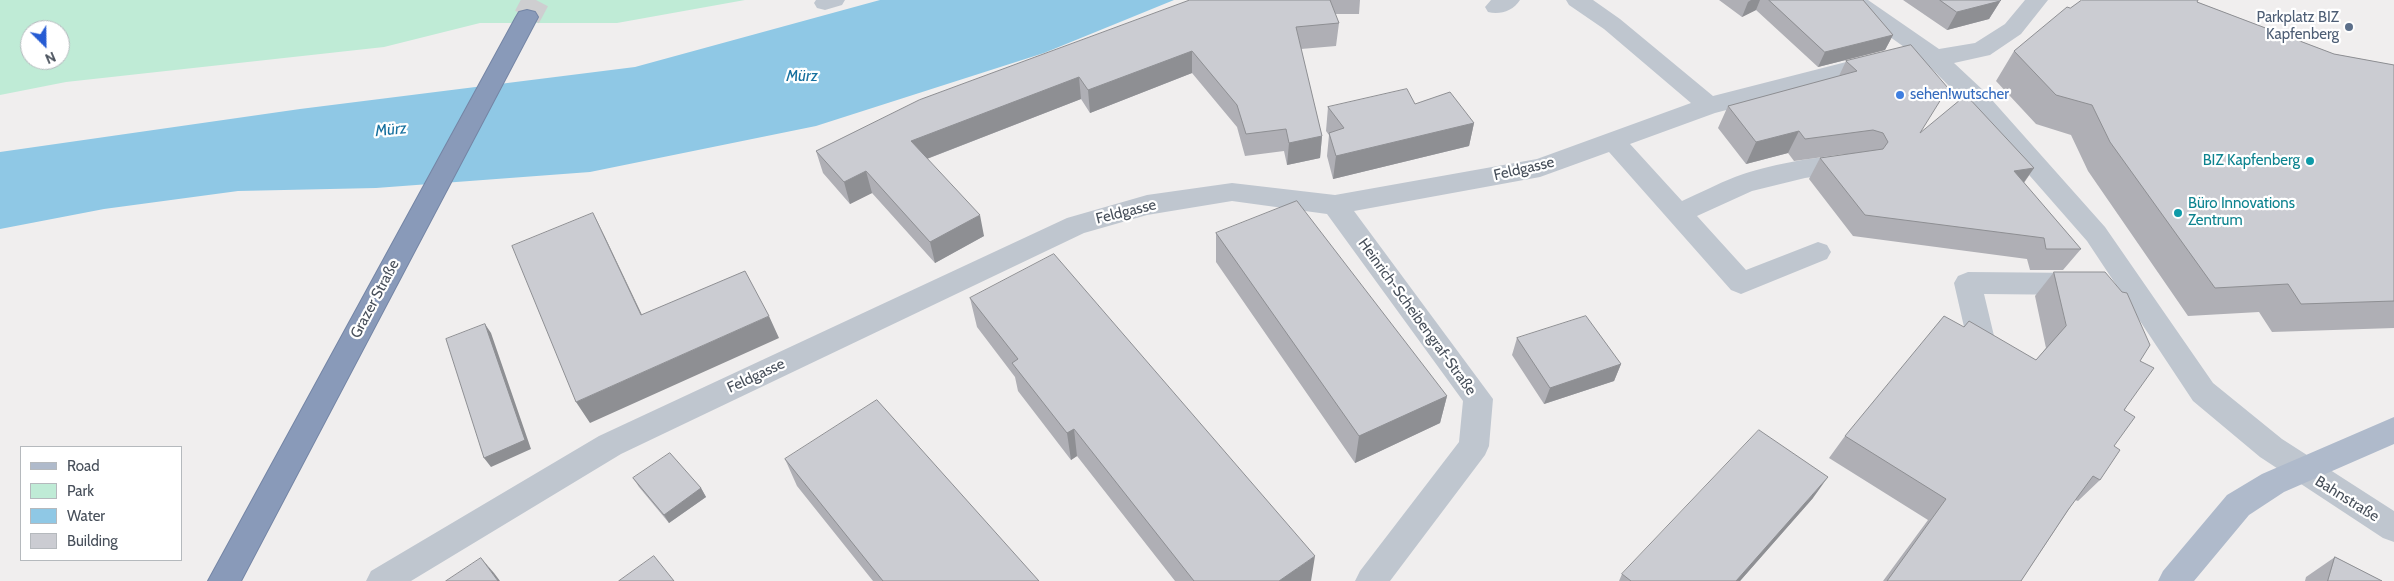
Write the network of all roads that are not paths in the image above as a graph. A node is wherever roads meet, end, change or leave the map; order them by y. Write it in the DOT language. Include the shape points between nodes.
graph roads {
  1 [pos="1577,0"];
  2 [pos="1853,0"];
  3 [pos="2037,0"];
  4 [pos="527,17"];
  5 [pos="1935,58"];
  6 [pos="1708,106"];
  7 [pos="1613,142"];
  8 [pos="1861,163"];
  9 [pos="1335,205"];
  10 [pos="1678,214"];
  11 [pos="1818,252"];
  12 [pos="2130,283"];
  13 [pos="1981,340"];
  14 [pos="2394,430"];
  15 [pos="2300,470"];
  16 [pos="2394,528"];
  17 [pos="224,581"];
  18 [pos="382,581"];
  19 [pos="1371,581"];
  20 [pos="2174,581"];
  1 -- 6 [label="street" via="1612,24"];
  2 -- 5 [label="street, Bahnstraße"];
  3 -- 5 [label="street, Feldgasse" via="2013,29 1982,50"];
  4 -- 17 [label="highway, Grazer Straße"];
  5 -- 6 [label="street, Feldgasse" via="1897,57"];
  5 -- 12 [label="street, Bahnstraße" via="1975,97 2096,234"];
  6 -- 7 [label="street, Feldgasse"];
  7 -- 9 [label="street, Feldgasse" via="1540,168"];
  7 -- 10 [label="street"];
  8 -- 10 [label="street" via="1805,169 1745,183"];
  9 -- 18 [label="street, Feldgasse" via="1232,192 1147,205 1076,226 610,445"];
  9 -- 19 [label="street, Heinrich-Scheibengraf-Straße" via="1478,398 1474,446"];
  10 -- 11 [label="street" via="1741,283"];
  12 -- 13 [label="street" via="1968,283"];
  12 -- 15 [label="street, Bahnstraße" via="2203,392"];
  14 -- 15 [label="main road"];
  15 -- 16 [label="street, Bahnstraße"];
  15 -- 20 [label="main road" via="2238,505"];
}
